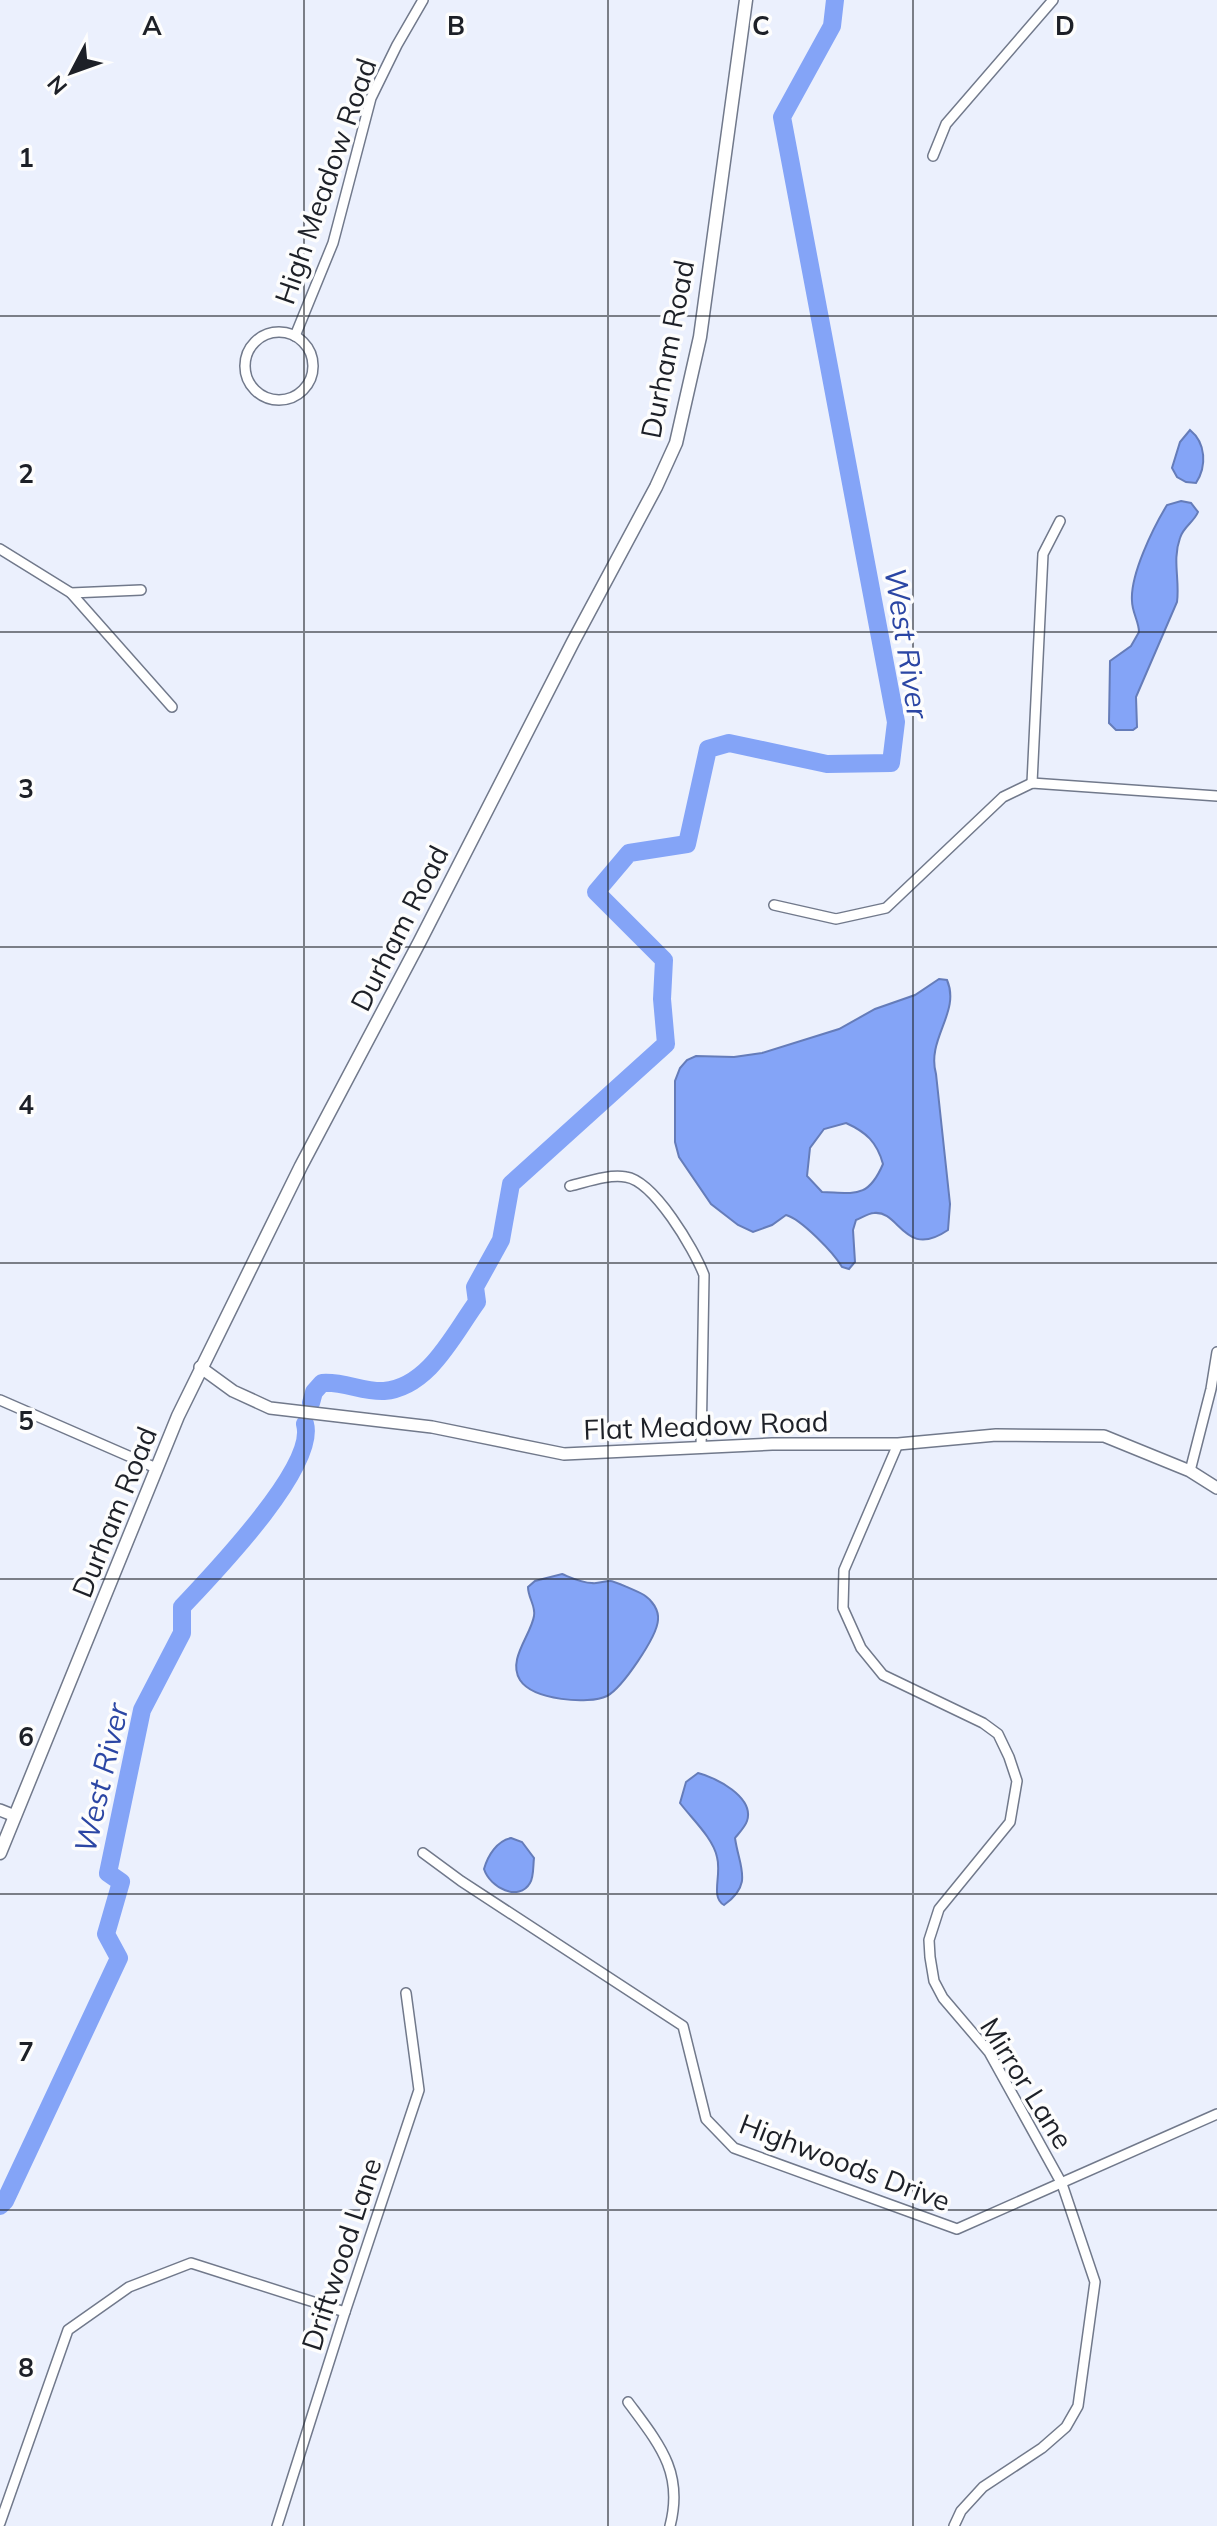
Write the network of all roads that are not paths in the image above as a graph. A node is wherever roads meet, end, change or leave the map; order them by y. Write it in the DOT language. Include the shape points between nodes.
graph roads {
  1 [pos="423,0"];
  2 [pos="746,0"];
  3 [pos="1053,0"];
  4 [pos="933,156"];
  5 [pos="295,336"];
  6 [pos="1060,521"];
  7 [pos="0,549"];
  8 [pos="141,590"];
  9 [pos="71,593"];
  10 [pos="172,707"];
  11 [pos="1032,783"];
  12 [pos="1217,796"];
  13 [pos="774,905"];
  14 [pos="570,1186"];
  15 [pos="1217,1352"];
  16 [pos="200,1367"];
  17 [pos="0,1400"];
  18 [pos="898,1444"];
  19 [pos="701,1448"];
  20 [pos="156,1468"];
  21 [pos="1190,1471"];
  22 [pos="1217,1488"];
  23 [pos="0,1810"];
  24 [pos="15,1816"];
  25 [pos="0,1853"];
  26 [pos="423,1853"];
  27 [pos="406,1993"];
  28 [pos="1217,2114"];
  29 [pos="1062,2184"];
  30 [pos="345,2312"];
  31 [pos="628,2402"];
  32 [pos="0,2523"];
  33 [pos="277,2526"];
  34 [pos="670,2526"];
  35 [pos="954,2526"];
  1 -- 5 [label="street, High Meadow Road" via="371,98 333,243"];
  2 -- 16 [label="main road, Durham Road" via="700,337 676,443"];
  3 -- 4 [label="street" via="946,124"];
  5 -- 5 [label="street, High Meadow Road" via="311,356 308,383 286,399 260,394 245,371 249,349 273,332"];
  6 -- 11 [label="street" via="1043,554"];
  7 -- 9 [label="street"];
  8 -- 9 [label="street"];
  9 -- 10 [label="street"];
  11 -- 12 [label="street"];
  11 -- 13 [label="street" via="1003,797 886,908 836,919"];
  14 -- 19 [label="street" via="614,1177 638,1181 698,1259 704,1275"];
  15 -- 21 [label="street"];
  16 -- 19 [label="street, Flat Meadow Road" via="233,1391 270,1408 432,1427 564,1454"];
  16 -- 20 [label="main road, Durham Road"];
  17 -- 20 [label="street"];
  18 -- 19 [label="street, Flat Meadow Road"];
  18 -- 21 [label="street, Flat Meadow Road" via="996,1435 1104,1436"];
  18 -- 29 [label="street, Mirror Lane" via="844,1570 843,1608 861,1648 883,1675 983,1723 998,1734 1009,1757 1017,1781 1010,1822 939,1909 929,1940 930,1957 943,1998 989,2052"];
  20 -- 24 [label="main road, Durham Road"];
  21 -- 22 [label="street, Flat Meadow Road"];
  23 -- 24 [label="street"];
  24 -- 25 [label="main road, Durham Road"];
  26 -- 29 [label="street, Highwoods Drive" via="683,2026 706,2119 734,2148 957,2229"];
  27 -- 30 [label="street, Driftwood Lane" via="419,2090"];
  28 -- 29 [label="street, Highwoods Drive"];
  29 -- 35 [label="street, Mirror Lane" via="1095,2282 1078,2406 1066,2427 1042,2448 983,2487"];
  30 -- 32 [label="street" via="191,2263 129,2287 68,2330"];
  30 -- 33 [label="street, Driftwood Lane"];
  31 -- 34 [label="street" via="660,2446 672,2473 676,2498"];
}
